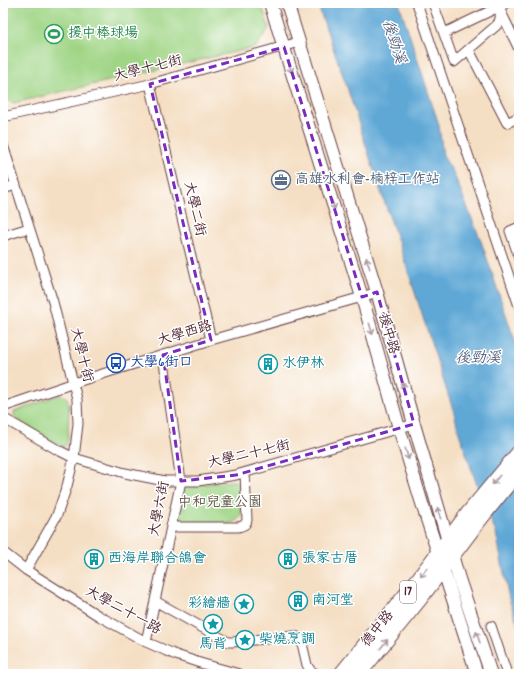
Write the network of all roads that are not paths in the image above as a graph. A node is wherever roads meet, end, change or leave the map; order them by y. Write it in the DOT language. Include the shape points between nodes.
graph roads {
  1 [pos="270,3"];
  2 [pos="287,3"];
  3 [pos="417,3"];
  4 [pos="433,3"];
  5 [pos="501,4"];
  6 [pos="444,33"];
  7 [pos="299,42"];
  8 [pos="284,47"];
  9 [pos="519,49"];
  10 [pos="469,50"];
  11 [pos="150,84"];
  12 [pos="3,117"];
  13 [pos="519,117"];
  14 [pos="3,145"];
  15 [pos="16,185"];
  16 [pos="3,189"];
  17 [pos="519,227"];
  18 [pos="29,228"];
  19 [pos="3,236"];
  20 [pos="519,257"];
  21 [pos="377,292"];
  22 [pos="362,297"];
  23 [pos="519,306"];
  24 [pos="211,340"];
  25 [pos="163,355"];
  26 [pos="73,383"];
  27 [pos="3,407"];
  28 [pos="3,418"];
  29 [pos="414,424"];
  30 [pos="399,428"];
  31 [pos="519,452"];
  32 [pos="74,458"];
  33 [pos="519,471"];
  34 [pos="245,472"];
  35 [pos="181,481"];
  36 [pos="171,527"];
  37 [pos="447,541"];
  38 [pos="3,552"];
  39 [pos="437,553"];
  40 [pos="452,557"];
  41 [pos="26,570"];
  42 [pos="443,570"];
  43 [pos="155,601"];
  44 [pos="491,626"];
  45 [pos="146,642"];
  46 [pos="239,674"];
  47 [pos="316,674"];
  48 [pos="341,674"];
  49 [pos="359,674"];
  50 [pos="476,674"];
  51 [pos="491,674"];
  52 [pos="506,674"];
  1 -- 8 [label="street, 援中路"];
  2 -- 7 [label="street, 援中路"];
  3 -- 23 [label="street"];
  4 -- 6 [label="street"];
  5 -- 6 [label="street"];
  5 -- 9 [label="street"];
  5 -- 10 [label="street" via="498,25"];
  6 -- 10 [label="street" via="454,62"];
  7 -- 8 [label="street, 大學十七街"];
  21 -- 7 [label="street, 援中路, one-way"];
  8 -- 11 [label="street, 大學十七街"];
  8 -- 22 [label="street, 援中路, one-way"];
  10 -- 13 [label="street" via="507,123"];
  11 -- 12 [label="street, 大學十七街"];
  11 -- 24 [label="street, 大學二街"];
  14 -- 15 [label="street, 大學十街"];
  15 -- 16 [label="street"];
  15 -- 18 [label="street, 大學十街"];
  17 -- 20 [label="street" via="510,231"];
  18 -- 19 [label="street"];
  18 -- 26 [label="street, 大學十街" via="53,302"];
  21 -- 22 [label="street, 大學西路"];
  29 -- 21 [label="street, 援中路, one-way"];
  22 -- 24 [label="street, 大學西路"];
  22 -- 30 [label="street, 援中路, one-way"];
  24 -- 25 [label="street, 大學西路"];
  25 -- 26 [label="street, 大學西路"];
  25 -- 35 [label="street, 大學六街"];
  26 -- 27 [label="street, 大學西路"];
  26 -- 32 [label="street, 大學十街" via="77,399 78,424"];
  28 -- 32 [label="street, 大學二十七街"];
  29 -- 30 [label="street, 大學二十七街"];
  37 -- 29 [label="street, 援中路, one-way"];
  30 -- 34 [label="street, 大學二十七街"];
  30 -- 39 [label="street, 援中路, one-way"];
  31 -- 37 [label="main road, 德中路 / 17, one-way"];
  32 -- 35 [label="street, 大學二十七街" via="125,473 165,481"];
  32 -- 41 [label="street, 大學十街" via="57,515"];
  33 -- 40 [label="main road, 德中路 / 17"];
  34 -- 35 [label="street, 大學二十七街" via="198,481"];
  34 -- 36 [label="street" via="247,520 243,526"];
  35 -- 36 [label="street, 大學六街"];
  36 -- 43 [label="street, 大學六街"];
  37 -- 39 [label="main road, 德中路 / 17"];
  37 -- 40 [label="street, 援中路"];
  38 -- 41 [label="street, 大學二十一路"];
  39 -- 42 [label="street, 援中路"];
  39 -- 48 [label="main road, 德中路 / 17, one-way"];
  40 -- 42 [label="main road, 德中路 / 17"];
  51 -- 40 [label="street, 援中路, one-way"];
  41 -- 45 [label="street, 大學二十一路"];
  49 -- 42 [label="main road, 德中路 / 17, one-way"];
  42 -- 50 [label="street, 援中路"];
  43 -- 45 [label="street, 大學六街"];
  43 -- 47 [label="street" via="228,642 298,637 301,639 307,665"];
  44 -- 52 [label="street"];
  45 -- 46 [label="street, 大學二十一路" via="176,656"];
}
